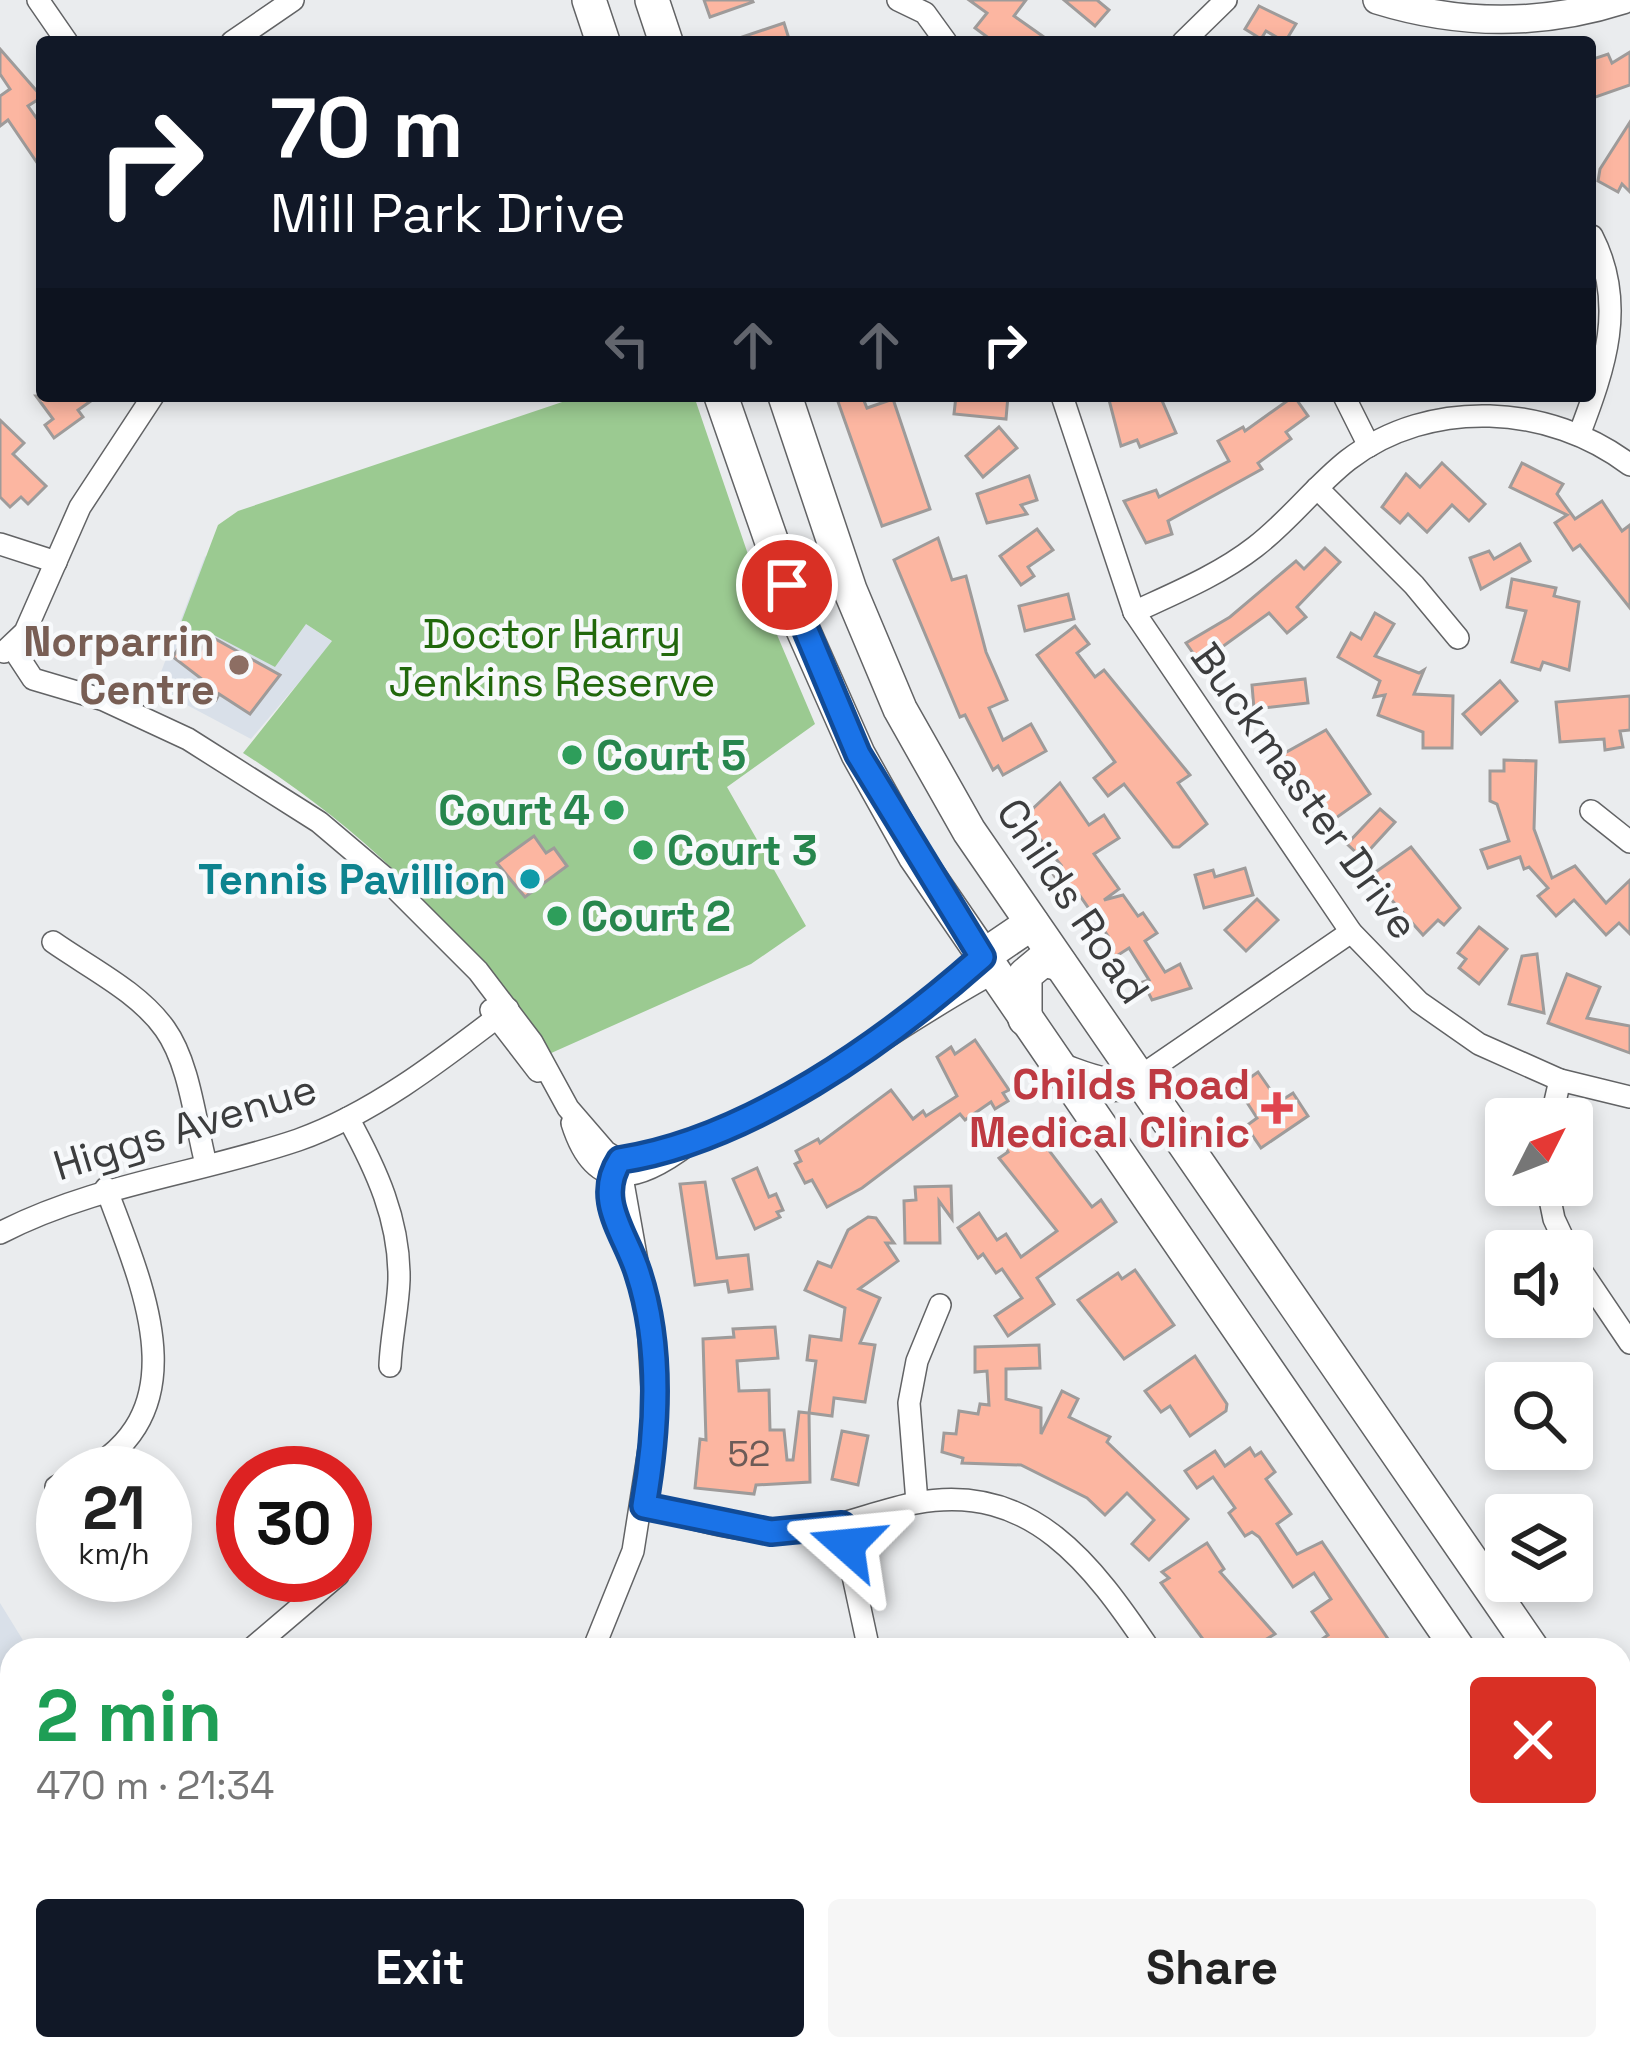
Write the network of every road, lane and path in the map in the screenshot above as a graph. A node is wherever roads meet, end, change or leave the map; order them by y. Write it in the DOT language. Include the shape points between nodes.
graph roads {
  1 [pos="38,0"];
  2 [pos="293,0"];
  3 [pos="589,0"];
  4 [pos="652,0"];
  5 [pos="898,0"];
  6 [pos="1377,0"];
  7 [pos="1623,0"];
  8 [pos="1223,2"];
  9 [pos="63,36"];
  10 [pos="241,36"];
  11 [pos="601,36"];
  12 [pos="664,36"];
  13 [pos="942,36"];
  14 [pos="1189,36"];
  15 [pos="1596,247"];
  16 [pos="1596,377"];
  17 [pos="149,402"];
  18 [pos="724,402"];
  19 [pos="787,402"];
  20 [pos="1064,402"];
  21 [pos="1347,402"];
  22 [pos="1589,402"];
  23 [pos="1579,435"];
  24 [pos="1370,446"];
  25 [pos="1630,465"];
  26 [pos="1317,488"];
  27 [pos="0,544"];
  28 [pos="56,562"];
  29 [pos="1134,612"];
  30 [pos="1458,638"];
  31 [pos="12,658"];
  32 [pos="1592,811"];
  33 [pos="1630,842"];
  34 [pos="1351,932"];
  35 [pos="53,942"];
  36 [pos="1045,942"];
  37 [pos="987,965"];
  38 [pos="502,1014"];
  39 [pos="1024,1019"];
  40 [pos="1060,1070"];
  41 [pos="1138,1078"];
  42 [pos="1560,1080"];
  43 [pos="1630,1096"];
  44 [pos="1556,1098"];
  45 [pos="348,1118"];
  46 [pos="206,1164"];
  47 [pos="618,1170"];
  48 [pos="106,1188"];
  49 [pos="0,1233"];
  50 [pos="1593,1288"];
  51 [pos="940,1305"];
  52 [pos="1630,1343"];
  53 [pos="390,1366"];
  54 [pos="117,1446"];
  55 [pos="917,1502"];
  56 [pos="644,1506"];
  57 [pos="842,1525"];
  58 [pos="306,1602"];
  59 [pos="264,1638"];
  60 [pos="599,1638"];
  61 [pos="866,1638"];
  62 [pos="1141,1638"];
  63 [pos="1451,1638"];
  64 [pos="1525,1638"];
  1 -- 9 [label="street"];
  2 -- 10 [label="street"];
  3 -- 11 [label="main road"];
  4 -- 12 [label="main road"];
  5 -- 13 [label="street" via="925,14"];
  6 -- 7 [label="street" via="1492,20"];
  8 -- 14 [label="street"];
  15 -- 16 [label="street" via="1611,289 1611,326"];
  17 -- 28 [label="street" via="80,507"];
  18 -- 37 [label="main road" via="800,623 858,754"];
  19 -- 36 [label="main road, Childs Road" via="900,709"];
  20 -- 29 [label="street, Buckmaster Drive"];
  21 -- 24 [label="street"];
  22 -- 23 [label="street"];
  23 -- 24 [label="street" via="1477,415 1419,424"];
  23 -- 25 [label="street"];
  24 -- 26 [label="street"];
  26 -- 29 [label="street" via="1252,550"];
  26 -- 30 [label="street"];
  27 -- 28 [label="street"];
  28 -- 31 [label="street"];
  29 -- 34 [label="street, Buckmaster Drive"];
  31 -- 38 [label="street" via="47,688 74,690 188,739 283,796 384,877"];
  32 -- 33 [label="street"];
  34 -- 41 [label="street"];
  34 -- 42 [label="street, Buckmaster Drive" via="1449,1024"];
  35 -- 46 [label="street" via="165,1027"];
  36 -- 37 [label="main road"];
  36 -- 39 [label="main road" via="1043,960 1025,975"];
  36 -- 41 [label="main road, Childs Road"];
  37 -- 39 [label="main road"];
  37 -- 47 [label="street" via="818,1080"];
  38 -- 45 [label="street, Higgs Avenue"];
  38 -- 47 [label="street"];
  39 -- 40 [label="main road"];
  40 -- 41 [label="main road" via="1101,1084"];
  40 -- 63 [label="main road"];
  41 -- 64 [label="main road, Childs Road"];
  42 -- 43 [label="street, Buckmaster Drive"];
  42 -- 44 [label="street"];
  45 -- 46 [label="street, Higgs Avenue"];
  45 -- 53 [label="street" via="382,1185 395,1241"];
  46 -- 48 [label="street, Higgs Avenue"];
  47 -- 56 [label="street" via="614,1214 639,1274 654,1401"];
  48 -- 49 [label="street, Higgs Avenue"];
  48 -- 54 [label="street" via="147,1303 154,1368"];
  50 -- 52 [label="street"];
  51 -- 55 [label="street" via="909,1402"];
  55 -- 57 [label="street"];
  55 -- 62 [label="street" via="963,1502 1048,1527 1085,1560"];
  56 -- 57 [label="street" via="771,1532"];
  56 -- 60 [label="street"];
  57 -- 61 [label="street"];
  58 -- 59 [label="street"];
}
